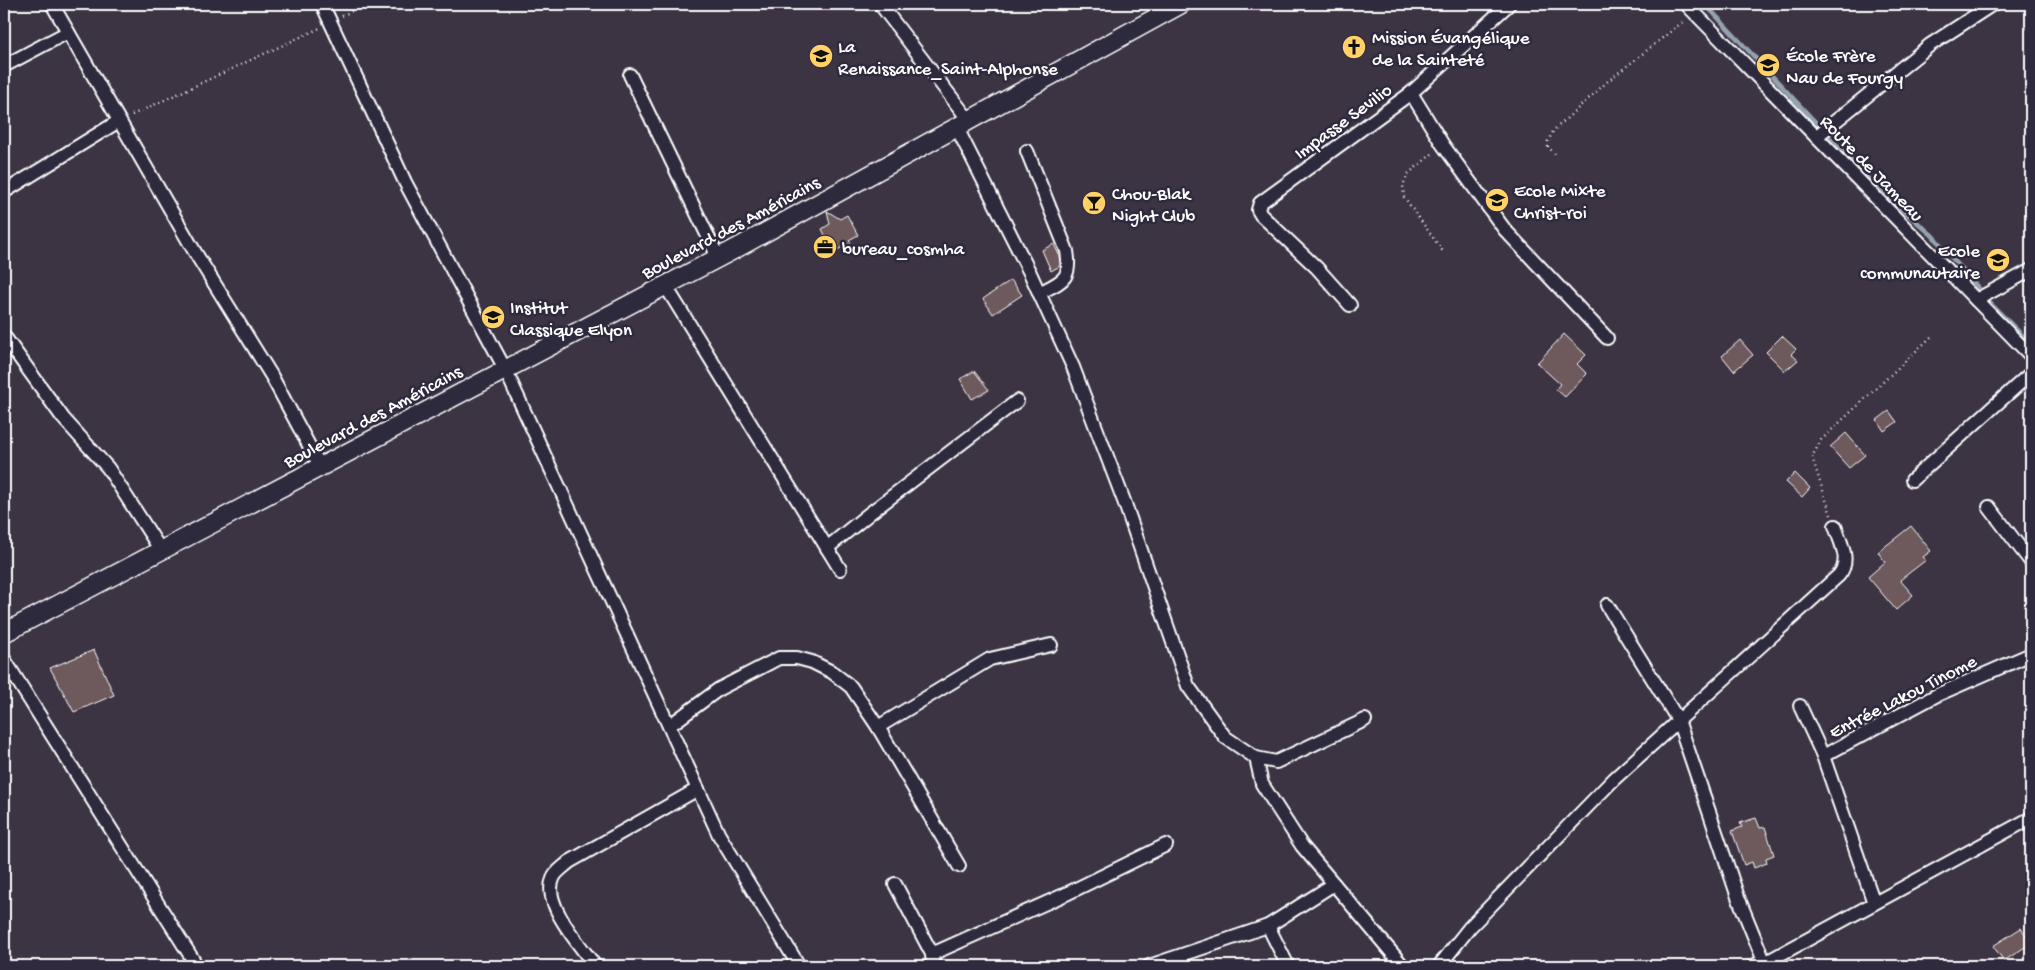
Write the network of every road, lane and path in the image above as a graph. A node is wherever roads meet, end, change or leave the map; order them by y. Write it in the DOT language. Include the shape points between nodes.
graph roads {
  1 [pos="52,4"];
  2 [pos="322,4"];
  3 [pos="365,4"];
  4 [pos="880,4"];
  5 [pos="1180,4"];
  6 [pos="1509,4"];
  7 [pos="1993,4"];
  8 [pos="1691,8"];
  9 [pos="331,23"];
  10 [pos="68,32"];
  11 [pos="4,66"];
  12 [pos="630,75"];
  13 [pos="1411,93"];
  14 [pos="120,121"];
  15 [pos="962,122"];
  16 [pos="1817,136"];
  17 [pos="1443,145"];
  18 [pos="1028,151"];
  19 [pos="1555,154"];
  20 [pos="4,192"];
  21 [pos="1444,253"];
  22 [pos="718,257"];
  23 [pos="2031,270"];
  24 [pos="664,285"];
  25 [pos="1039,293"];
  26 [pos="1976,300"];
  27 [pos="1350,305"];
  28 [pos="4,336"];
  29 [pos="1931,337"];
  30 [pos="1607,338"];
  31 [pos="2031,356"];
  32 [pos="504,369"];
  33 [pos="2031,373"];
  34 [pos="1017,401"];
  35 [pos="320,466"];
  36 [pos="1912,480"];
  37 [pos="1989,507"];
  38 [pos="1835,526"];
  39 [pos="827,548"];
  40 [pos="160,549"];
  41 [pos="2031,562"];
  42 [pos="840,569"];
  43 [pos="1607,605"];
  44 [pos="4,633"];
  45 [pos="1051,645"];
  46 [pos="2031,654"];
  47 [pos="4,660"];
  48 [pos="1800,706"];
  49 [pos="1365,720"];
  50 [pos="1678,720"];
  51 [pos="669,726"];
  52 [pos="878,727"];
  53 [pos="1823,756"];
  54 [pos="1256,758"];
  55 [pos="698,788"];
  56 [pos="2031,818"];
  57 [pos="1166,845"];
  58 [pos="959,866"];
  59 [pos="895,884"];
  60 [pos="1334,884"];
  61 [pos="1874,903"];
  62 [pos="1268,926"];
  63 [pos="933,960"];
  64 [pos="1395,963"];
  65 [pos="1758,965"];
  66 [pos="197,966"];
  67 [pos="595,966"];
  68 [pos="800,966"];
  69 [pos="1149,966"];
  70 [pos="1288,966"];
  71 [pos="1440,966"];
  1 -- 10 [label="street"];
  2 -- 9 [label="street"];
  3 -- 9 [label="path"];
  4 -- 15 [label="street"];
  5 -- 15 [label="main road, Boulevard des Américains"];
  6 -- 13 [label="street, Impasse Sevilio"];
  7 -- 16 [label="street" via="1930,44"];
  8 -- 16 [label="street, Route de Jameau"];
  8 -- 19 [label="path" via="1554,130 1548,147"];
  9 -- 14 [label="path"];
  9 -- 32 [label="street" via="405,182"];
  10 -- 11 [label="street"];
  10 -- 14 [label="street"];
  12 -- 22 [label="street"];
  13 -- 17 [label="street"];
  13 -- 27 [label="street, Impasse Sevilio" via="1260,204 1258,210"];
  14 -- 20 [label="street"];
  14 -- 35 [label="street" via="196,254 271,375"];
  15 -- 22 [label="main road, Boulevard des Américains"];
  15 -- 25 [label="street"];
  16 -- 26 [label="street, Route de Jameau"];
  17 -- 21 [label="path" via="1408,174 1403,185 1404,197"];
  17 -- 30 [label="street" via="1515,241"];
  18 -- 25 [label="street" via="1067,251 1070,267 1063,280"];
  22 -- 24 [label="main road, Boulevard des Américains"];
  23 -- 26 [label="street"];
  24 -- 32 [label="main road, Boulevard des Américains"];
  24 -- 39 [label="street"];
  25 -- 54 [label="street" via="1077,376 1188,686 1225,737"];
  26 -- 31 [label="street, Route de Jameau"];
  28 -- 40 [label="street" via="63,418 108,468"];
  29 -- 38 [label="path" via="1821,440 1812,457"];
  32 -- 35 [label="main road, Boulevard des Américains"];
  32 -- 51 [label="street"];
  33 -- 36 [label="street"];
  34 -- 39 [label="street"];
  35 -- 40 [label="main road, Boulevard des Américains"];
  37 -- 41 [label="street"];
  38 -- 50 [label="street" via="1846,559 1845,568 1839,576"];
  39 -- 42 [label="street"];
  40 -- 44 [label="main road, Boulevard des Américains"];
  43 -- 50 [label="street"];
  45 -- 52 [label="street" via="990,659"];
  46 -- 53 [label="street, Entrée Lakou Tinome" via="1938,695"];
  47 -- 66 [label="street"];
  48 -- 53 [label="street"];
  49 -- 54 [label="street" via="1276,762"];
  50 -- 65 [label="street"];
  50 -- 71 [label="street" via="1607,786 1470,927"];
  51 -- 52 [label="street" via="719,689 779,658 797,658 832,672 851,687"];
  51 -- 55 [label="street"];
  52 -- 58 [label="street"];
  53 -- 61 [label="street, Entrée Lakou Tinome"];
  54 -- 60 [label="street" via="1262,784 1278,811"];
  55 -- 67 [label="street" via="568,862 553,877 550,889 555,909"];
  55 -- 68 [label="street" via="719,835"];
  56 -- 61 [label="street"];
  57 -- 63 [label="street"];
  59 -- 63 [label="street"];
  60 -- 62 [label="street"];
  60 -- 64 [label="street"];
  61 -- 65 [label="street"];
  62 -- 69 [label="street"];
  62 -- 70 [label="street"];
}
